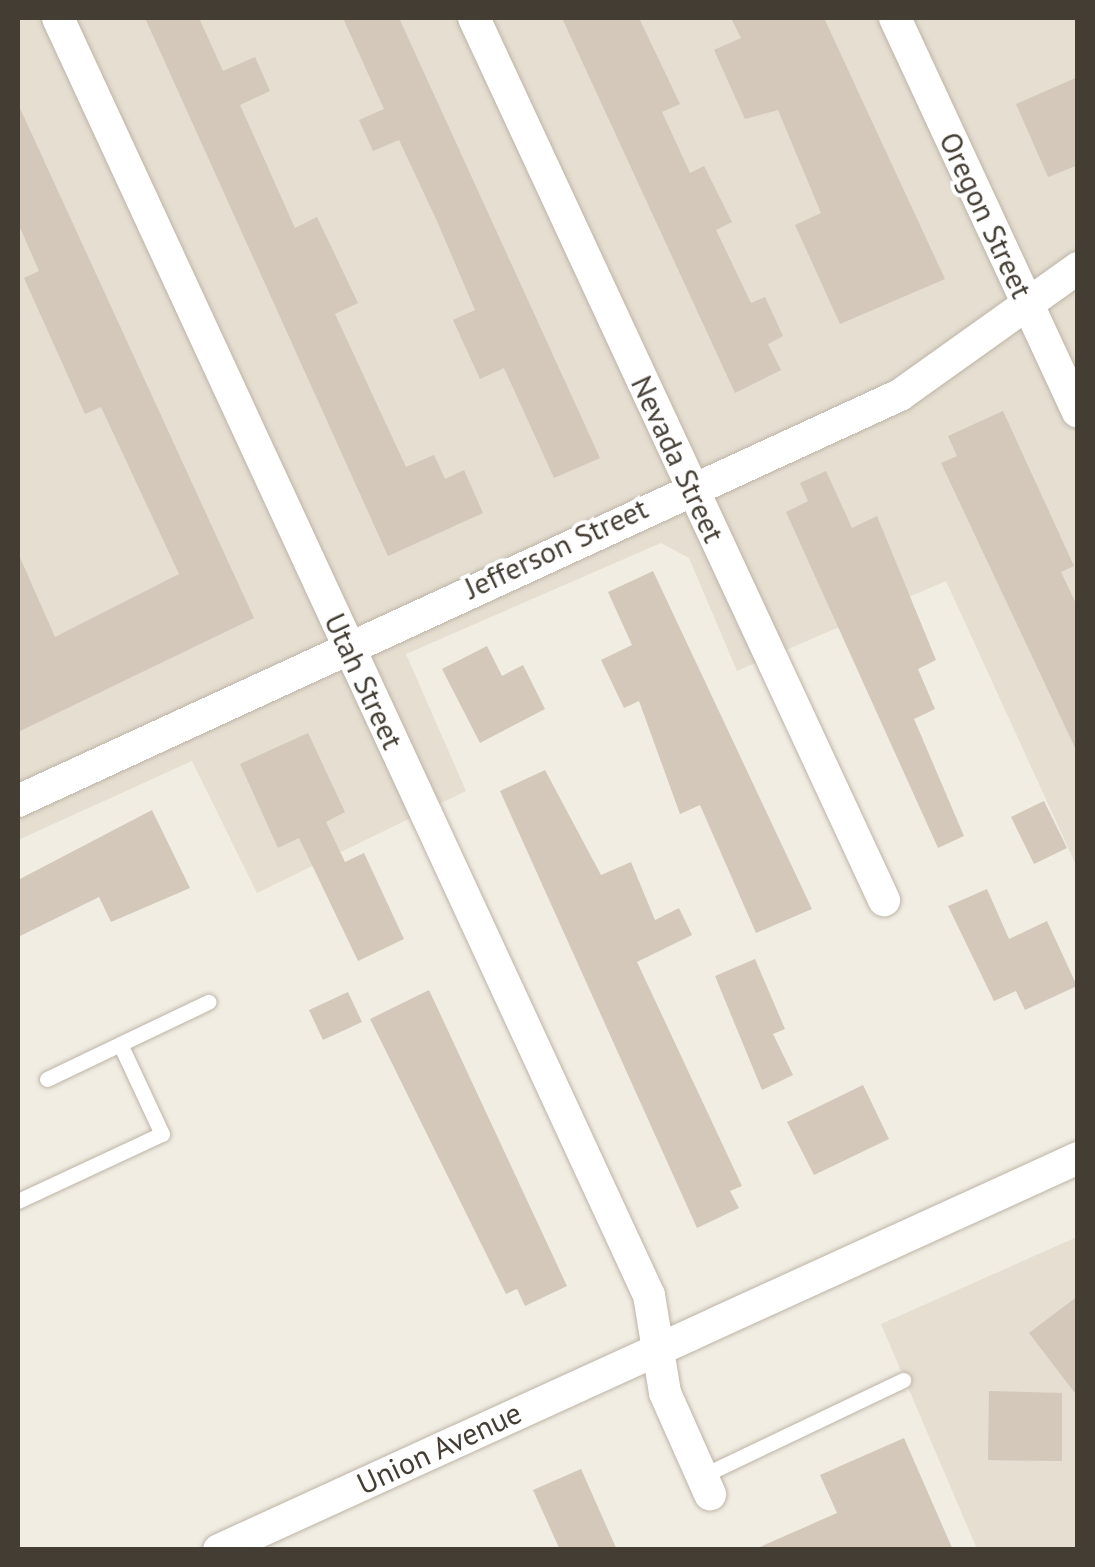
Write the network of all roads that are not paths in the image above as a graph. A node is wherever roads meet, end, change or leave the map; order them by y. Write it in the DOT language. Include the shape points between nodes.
graph roads {
  1 [pos="58,18"];
  2 [pos="474,18"];
  3 [pos="896,18"];
  4 [pos="1078,268"];
  5 [pos="1026,303"];
  6 [pos="1078,412"];
  7 [pos="690,486"];
  8 [pos="348,646"];
  9 [pos="18,801"];
  10 [pos="884,900"];
  11 [pos="208,1002"];
  12 [pos="120,1044"];
  13 [pos="47,1079"];
  14 [pos="1078,1158"];
  15 [pos="18,1201"];
  16 [pos="658,1347"];
  17 [pos="903,1380"];
  18 [pos="706,1485"];
  19 [pos="259,1541"];
  20 [pos="219,1550"];
  1 -- 8 [label="street, Utah Street"];
  2 -- 7 [label="street, Nevada Street"];
  3 -- 5 [label="street, Oregon Street"];
  4 -- 5 [label="street, Jefferson Street"];
  5 -- 6 [label="street, Oregon Street"];
  5 -- 7 [label="street, Jefferson Street" via="900,394"];
  7 -- 8 [label="street, Jefferson Street"];
  7 -- 10 [label="street, Nevada Street"];
  8 -- 9 [label="street, Jefferson Street"];
  8 -- 16 [label="street, Utah Street" via="649,1295"];
  11 -- 12 [label="lane"];
  12 -- 13 [label="lane"];
  12 -- 15 [label="lane" via="162,1134"];
  14 -- 16 [label="street, Union Avenue"];
  16 -- 18 [label="street" via="665,1393"];
  16 -- 19 [label="street, Union Avenue"];
  17 -- 18 [label="lane"];
  19 -- 20 [label="street, Union Avenue"];
}
